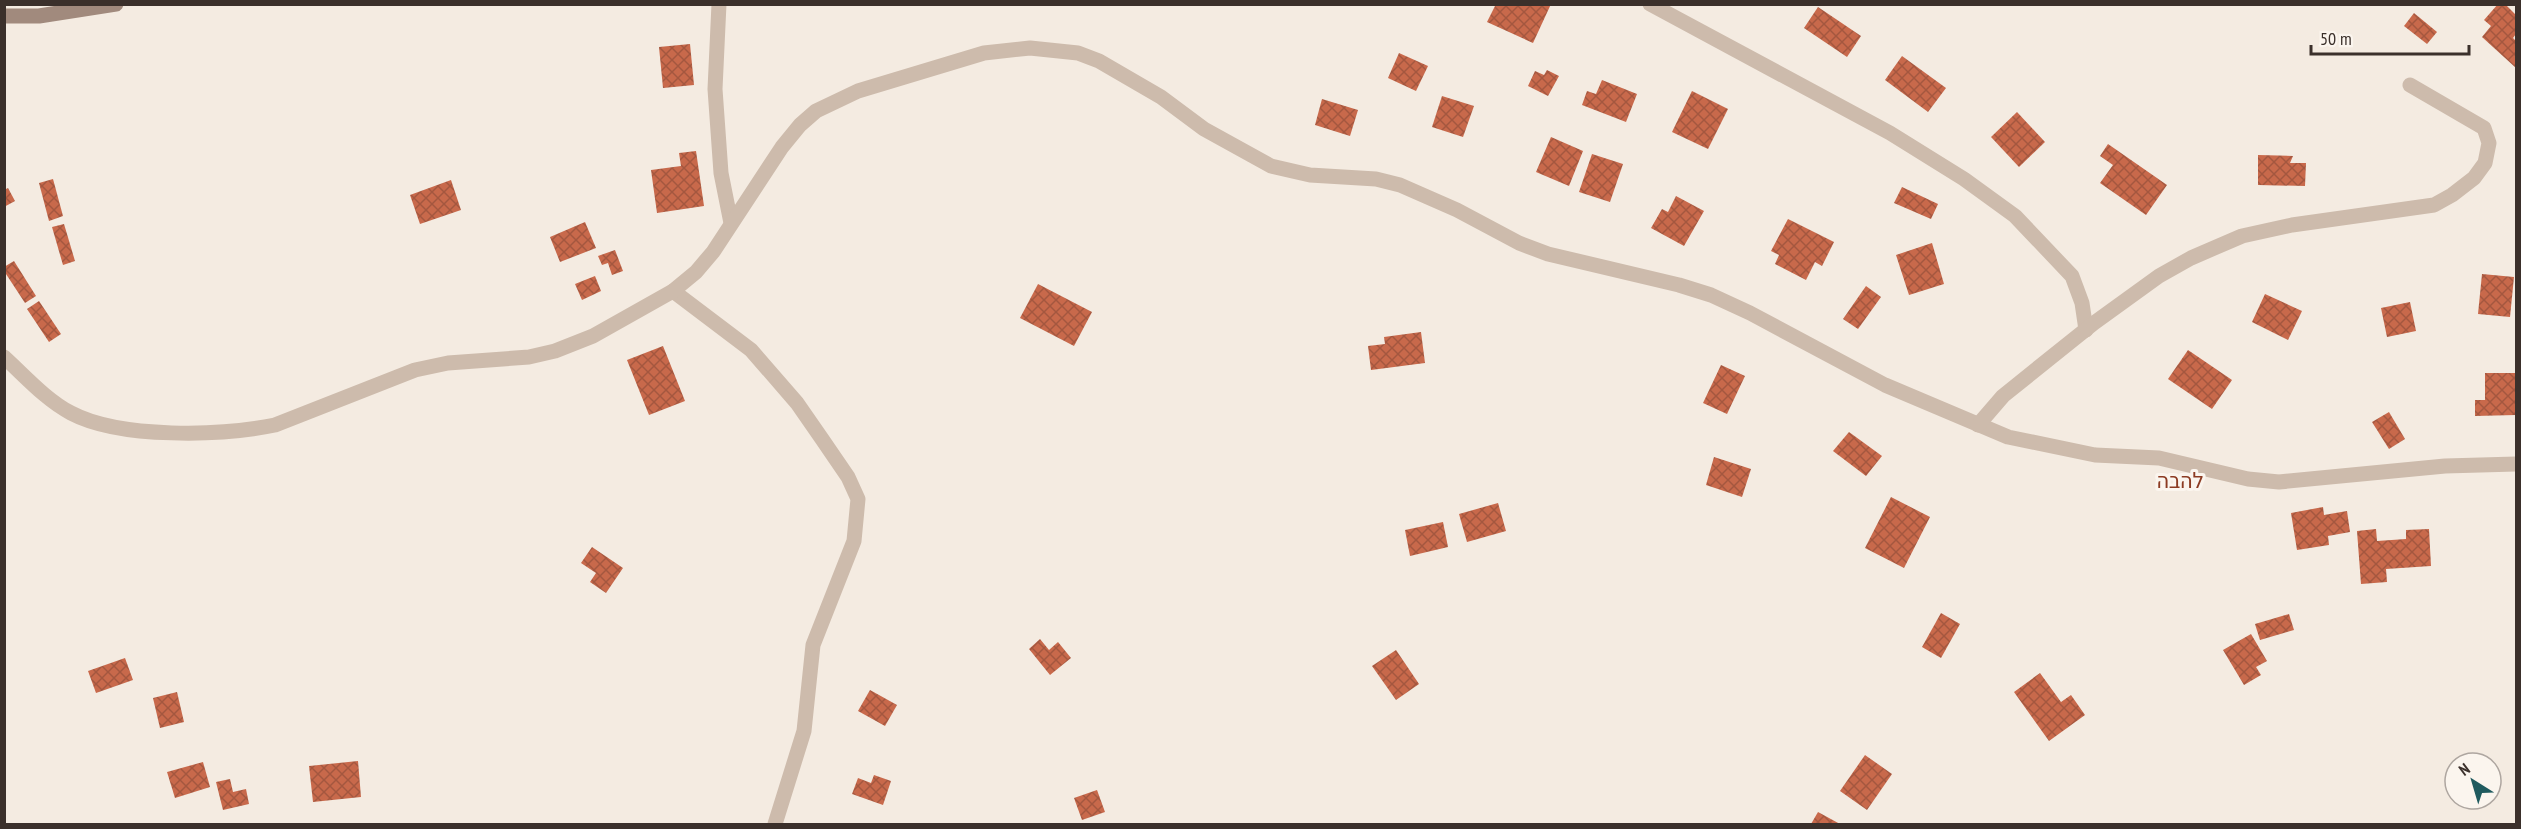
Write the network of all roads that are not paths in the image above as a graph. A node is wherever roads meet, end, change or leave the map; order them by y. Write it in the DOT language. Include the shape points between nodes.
graph roads {
  1 [pos="116,4"];
  2 [pos="719,4"];
  3 [pos="1650,4"];
  4 [pos="4,16"];
  5 [pos="2410,84"];
  6 [pos="731,223"];
  7 [pos="673,291"];
  8 [pos="2086,330"];
  9 [pos="4,357"];
  10 [pos="1978,425"];
  11 [pos="2517,464"];
  12 [pos="775,825"];
  1 -- 4 [label="street" via="39,16"];
  2 -- 6 [label="street" via="715,89 721,173"];
  3 -- 8 [label="street" via="1890,134 2015,216 2072,276"];
  5 -- 8 [label="street" via="2484,128 2488,143 2485,163 2474,178 2434,205 2242,236 2159,276"];
  6 -- 7 [label="street" via="696,272"];
  6 -- 10 [label="street" via="800,125 838,99 984,53 1030,48 1078,53 1161,97 1204,129 1271,166 1310,175 1376,179 1400,185 1548,254 1711,295 1885,385"];
  7 -- 9 [label="street" via="602,331 555,351 529,357 443,363 415,370 300,417 252,430 130,430 98,424 70,413"];
  7 -- 12 [label="street" via="751,350 816,430 858,498 854,542 813,645 804,731"];
  8 -- 10 [label="street" via="2003,396"];
  10 -- 11 [label="street" via="2008,437 2064,450 2159,458 2248,479 2279,482 2445,466"];
}
